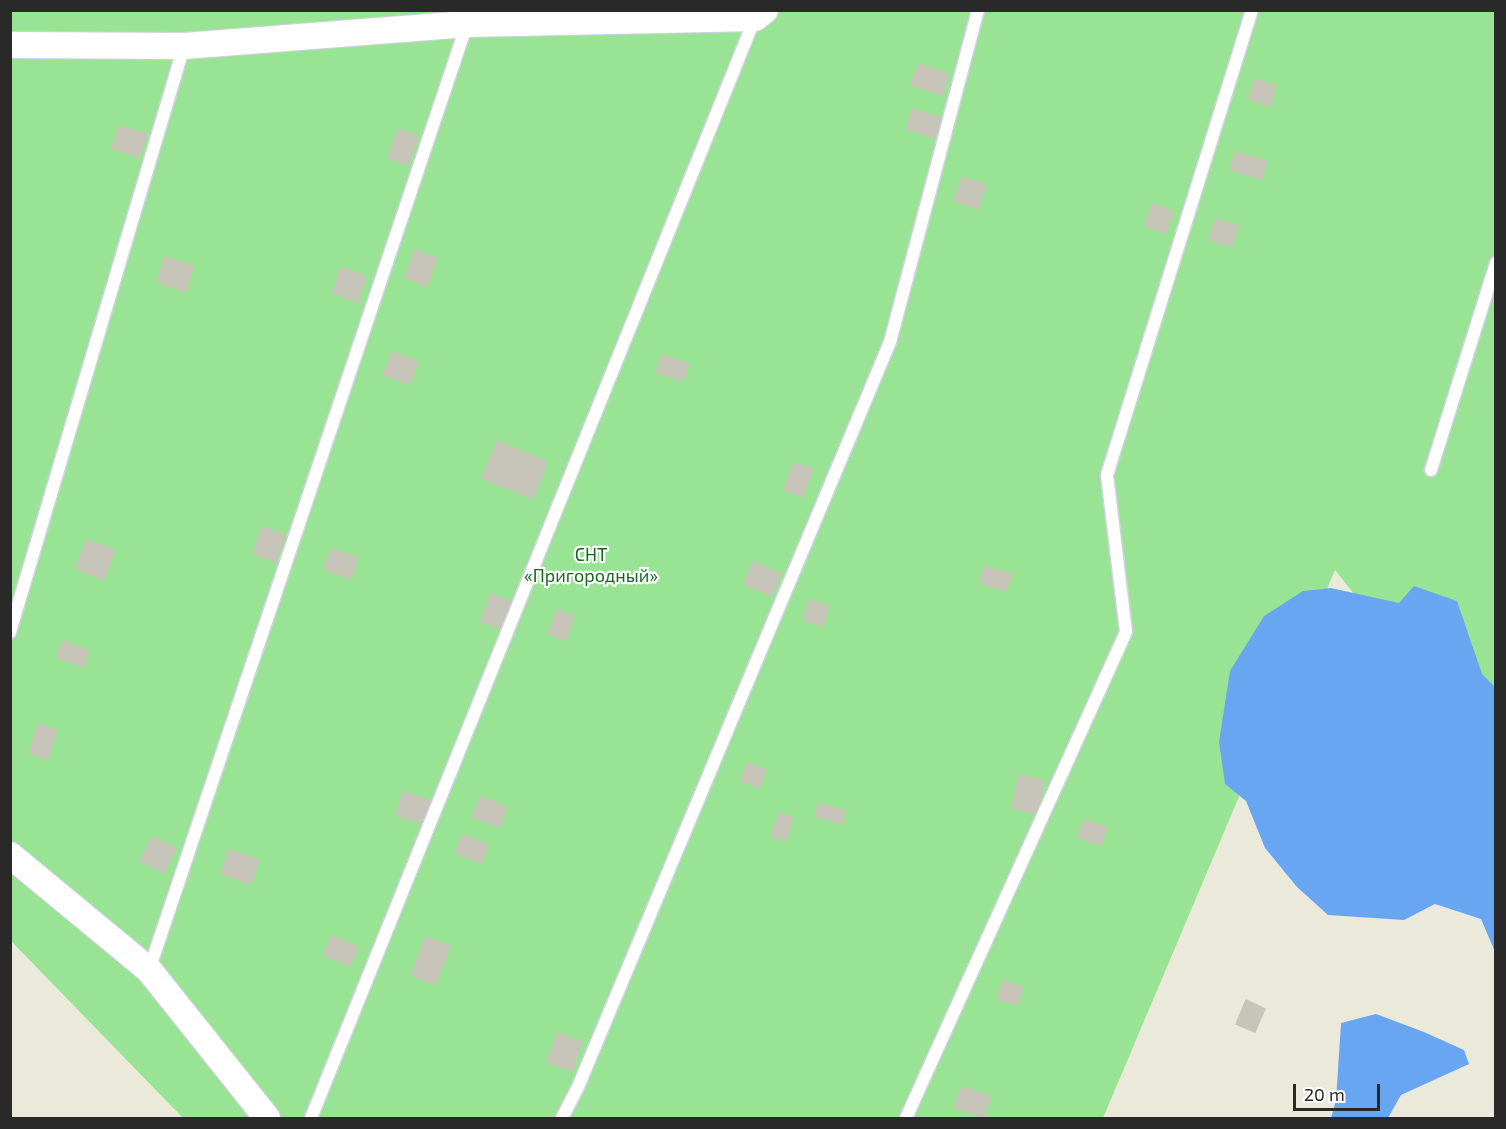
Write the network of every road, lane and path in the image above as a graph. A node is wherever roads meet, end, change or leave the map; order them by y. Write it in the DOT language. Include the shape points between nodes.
graph roads {
  1 [pos="978,10"];
  2 [pos="1252,10"];
  3 [pos="760,14"];
  4 [pos="467,24"];
  5 [pos="10,45"];
  6 [pos="184,46"];
  7 [pos="1496,263"];
  8 [pos="1431,470"];
  9 [pos="10,632"];
  10 [pos="10,855"];
  11 [pos="149,970"];
  12 [pos="267,1119"];
  13 [pos="311,1119"];
  14 [pos="561,1119"];
  15 [pos="906,1119"];
  1 -- 14 [label="lane" via="890,342 578,1087"];
  2 -- 15 [label="lane" via="1107,475 1126,632"];
  3 -- 4 [label="street"];
  3 -- 13 [label="lane"];
  4 -- 6 [label="street"];
  4 -- 11 [label="lane"];
  5 -- 6 [label="street"];
  6 -- 9 [label="lane"];
  7 -- 8 [label="lane"];
  10 -- 11 [label="street"];
  11 -- 12 [label="street"];
}
